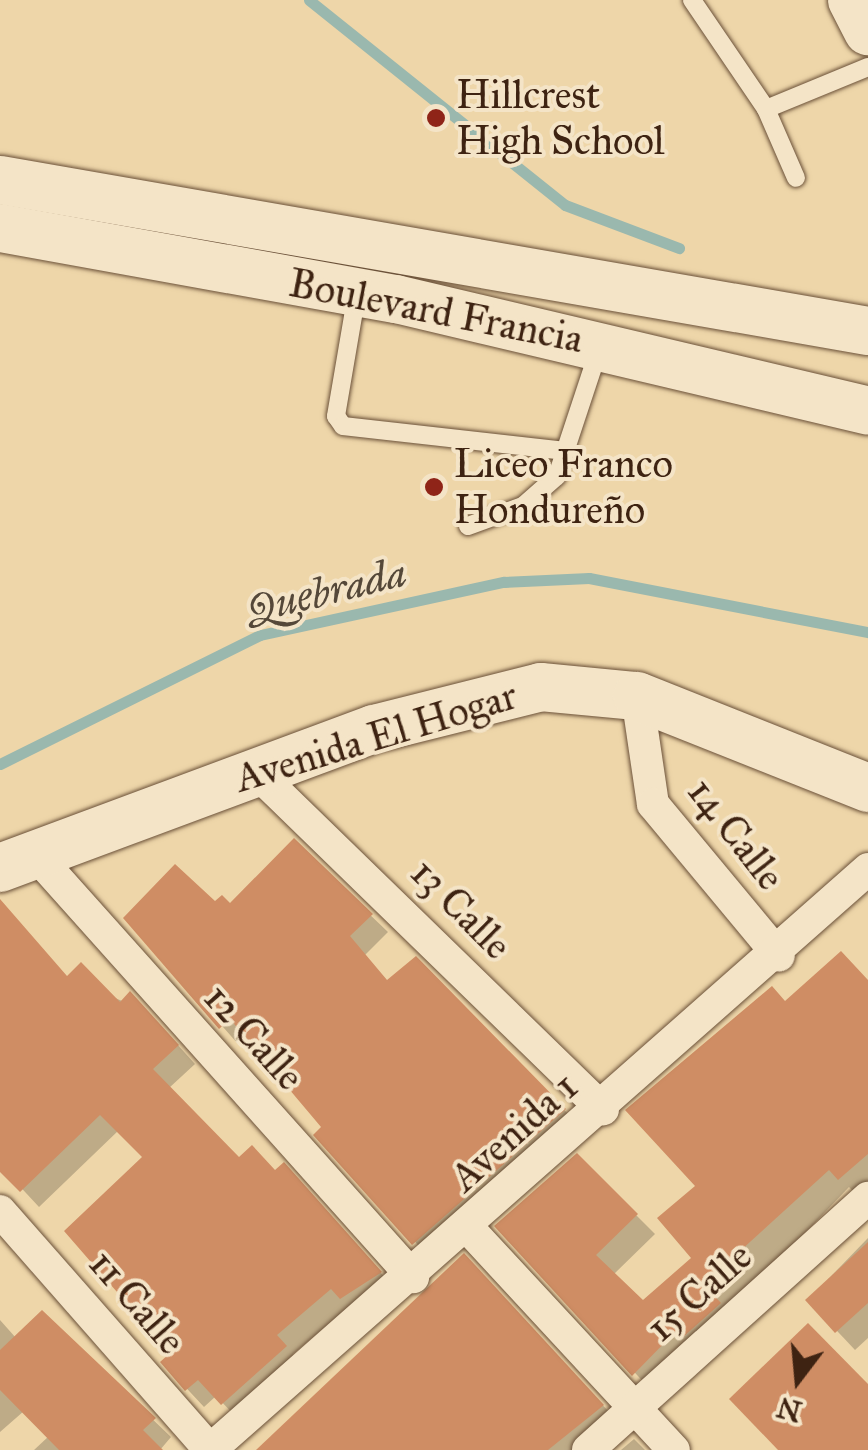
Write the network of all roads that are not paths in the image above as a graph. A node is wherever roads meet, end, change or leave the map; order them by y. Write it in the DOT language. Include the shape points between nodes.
graph roads {
  1 [pos="692,0"];
  2 [pos="852,0"];
  3 [pos="868,31"];
  4 [pos="868,67"];
  5 [pos="766,109"];
  6 [pos="796,178"];
  7 [pos="0,180"];
  8 [pos="0,228"];
  9 [pos="357,293"];
  10 [pos="868,331"];
  11 [pos="600,344"];
  12 [pos="868,411"];
  13 [pos="566,451"];
  14 [pos="468,526"];
  15 [pos="637,696"];
  16 [pos="868,746"];
  17 [pos="776,750"];
  18 [pos="256,772"];
  19 [pos="868,788"];
  20 [pos="17,860"];
  21 [pos="868,870"];
  22 [pos="779,956"];
  23 [pos="603,1110"];
  24 [pos="868,1198"];
  25 [pos="0,1211"];
  26 [pos="470,1230"];
  27 [pos="413,1277"];
  28 [pos="634,1407"];
  29 [pos="210,1450"];
  30 [pos="588,1450"];
  31 [pos="674,1450"];
  1 -- 5 [label="lane"];
  2 -- 3 [label="street"];
  4 -- 5 [label="lane"];
  5 -- 6 [label="lane"];
  7 -- 10 [label="street, Boulevard Francia"];
  8 -- 9 [label="street, Boulevard Francia"];
  9 -- 11 [label="street, Boulevard Francia"];
  9 -- 13 [label="lane" via="336,416 344,426"];
  11 -- 12 [label="street, Boulevard Francia"];
  11 -- 13 [label="lane"];
  13 -- 14 [label="lane" via="543,492"];
  15 -- 17 [label="street, Avenida El Hogar"];
  15 -- 18 [label="street, Avenida El Hogar" via="541,687 480,698"];
  15 -- 22 [label="street, 14 Calle" via="653,804"];
  16 -- 17 [label="street" via="807,758"];
  17 -- 19 [label="street, Avenida El Hogar"];
  18 -- 20 [label="street, Avenida El Hogar"];
  18 -- 23 [label="street, 13 Calle"];
  20 -- 27 [label="street, 12 Calle"];
  21 -- 22 [label="street, Avenida 1"];
  22 -- 23 [label="street, Avenida 1"];
  23 -- 26 [label="street, Avenida 1"];
  24 -- 28 [label="street, 15 Calle"];
  25 -- 29 [label="street, 11 Calle"];
  26 -- 27 [label="street, Avenida 1"];
  26 -- 28 [label="street"];
  27 -- 29 [label="street, Avenida 1"];
  28 -- 30 [label="street, 15 Calle"];
  28 -- 31 [label="street"];
}
